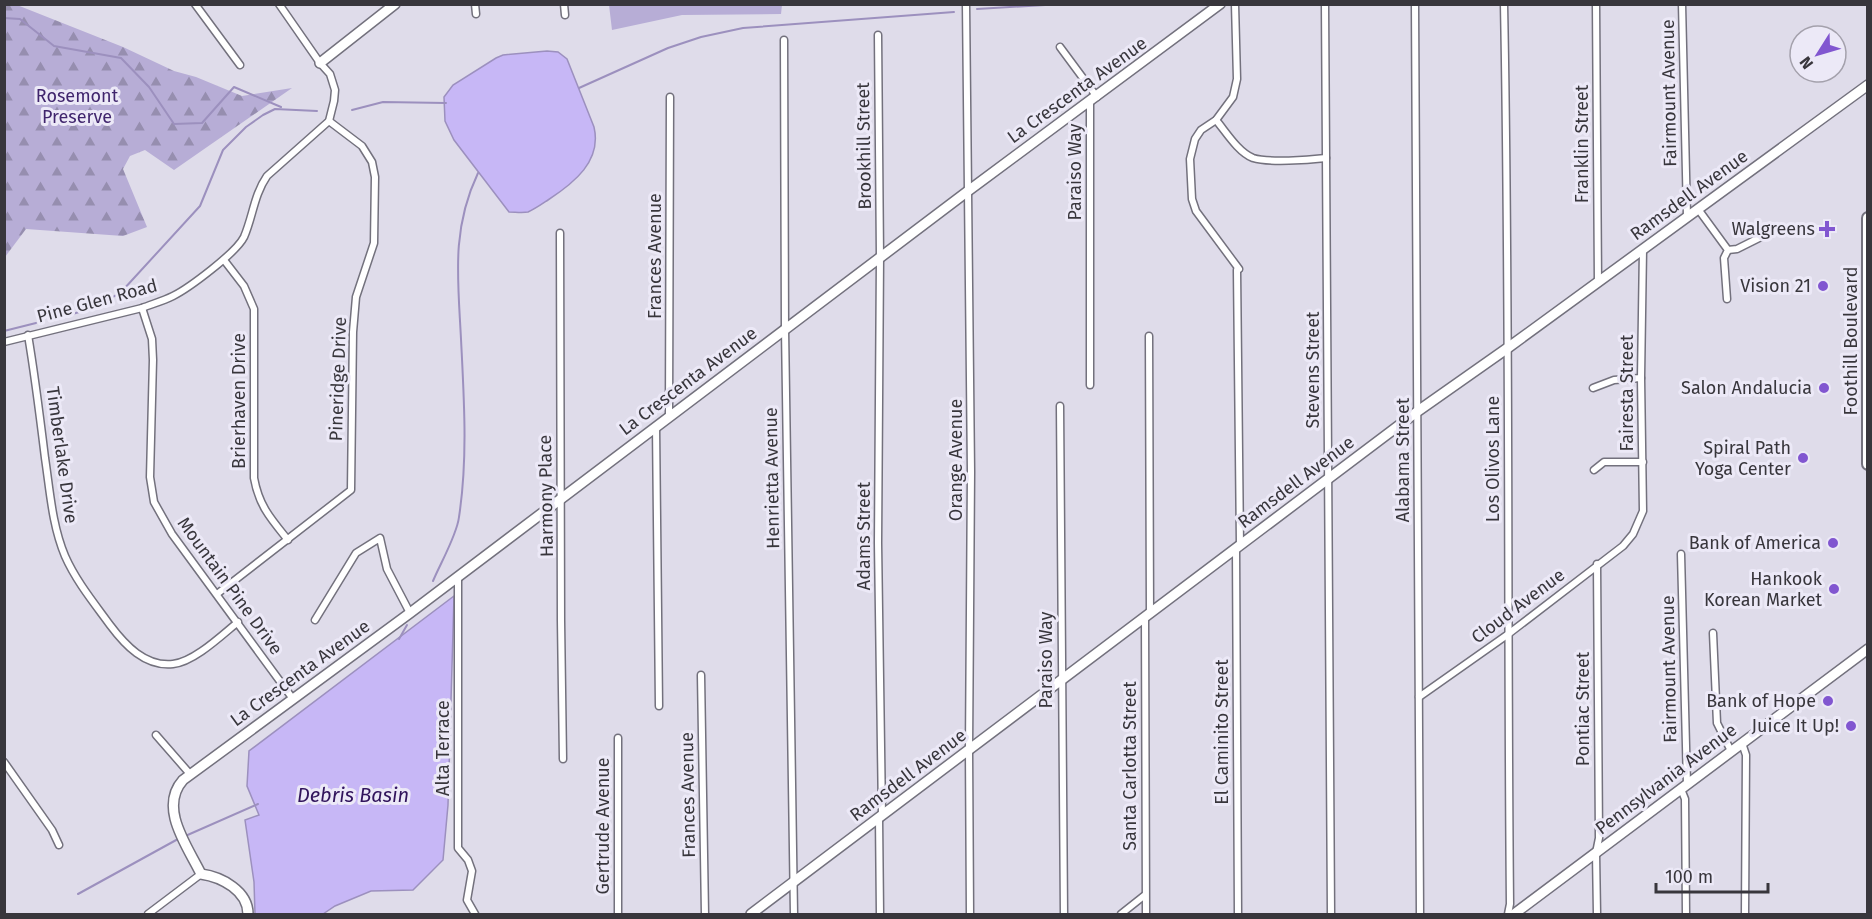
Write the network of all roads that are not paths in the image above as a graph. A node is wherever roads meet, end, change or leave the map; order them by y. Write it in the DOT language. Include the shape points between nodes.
graph roads {
  1 [pos="195,4"];
  2 [pos="279,4"];
  3 [pos="395,4"];
  4 [pos="475,4"];
  5 [pos="564,4"];
  6 [pos="966,4"];
  7 [pos="1220,4"];
  8 [pos="1235,4"];
  9 [pos="1325,4"];
  10 [pos="1414,4"];
  11 [pos="1504,4"];
  12 [pos="1596,4"];
  13 [pos="1682,4"];
  14 [pos="476,14"];
  15 [pos="565,15"];
  16 [pos="878,35"];
  17 [pos="784,40"];
  18 [pos="1060,47"];
  19 [pos="320,63"];
  20 [pos="240,64"];
  21 [pos="1868,84"];
  22 [pos="670,97"];
  23 [pos="1093,100"];
  24 [pos="1216,120"];
  25 [pos="328,121"];
  26 [pos="1326,158"];
  27 [pos="968,191"];
  28 [pos="1698,209"];
  29 [pos="1687,216"];
  30 [pos="1868,218"];
  31 [pos="1771,232"];
  32 [pos="560,233"];
  33 [pos="1643,249"];
  34 [pos="1728,250"];
  35 [pos="880,257"];
  36 [pos="224,260"];
  37 [pos="1598,283"];
  38 [pos="1727,299"];
  39 [pos="142,308"];
  40 [pos="784,329"];
  41 [pos="28,335"];
  42 [pos="1149,336"];
  43 [pos="4,342"];
  44 [pos="1509,347"];
  45 [pos="1867,354"];
  46 [pos="1641,378"];
  47 [pos="1090,385"];
  48 [pos="1593,388"];
  49 [pos="1060,406"];
  50 [pos="1418,411"];
  51 [pos="669,415"];
  52 [pos="656,425"];
  53 [pos="1643,462"];
  54 [pos="1868,464"];
  55 [pos="1594,470"];
  56 [pos="1329,479"];
  57 [pos="560,497"];
  58 [pos="1632,535"];
  59 [pos="288,540"];
  60 [pos="1238,547"];
  61 [pos="1681,554"];
  62 [pos="1598,564"];
  63 [pos="458,575"];
  64 [pos="217,594"];
  65 [pos="410,613"];
  66 [pos="1147,616"];
  67 [pos="315,621"];
  68 [pos="238,622"];
  69 [pos="1713,633"];
  70 [pos="1507,635"];
  71 [pos="1868,649"];
  72 [pos="701,675"];
  73 [pos="1061,681"];
  74 [pos="1419,697"];
  75 [pos="293,699"];
  76 [pos="659,706"];
  77 [pos="156,735"];
  78 [pos="618,738"];
  79 [pos="1742,742"];
  80 [pos="969,750"];
  81 [pos="1731,751"];
  82 [pos="563,759"];
  83 [pos="4,762"];
  84 [pos="190,774"];
  85 [pos="1684,786"];
  86 [pos="880,817"];
  87 [pos="59,845"];
  88 [pos="1596,853"];
  89 [pos="201,874"];
  90 [pos="794,882"];
  91 [pos="1145,895"];
  92 [pos="148,915"];
  93 [pos="248,915"];
  94 [pos="475,915"];
  95 [pos="618,915"];
  96 [pos="705,915"];
  97 [pos="751,915"];
  98 [pos="794,915"];
  99 [pos="880,915"];
  100 [pos="970,915"];
  101 [pos="1064,915"];
  102 [pos="1120,915"];
  103 [pos="1146,915"];
  104 [pos="1238,915"];
  105 [pos="1331,915"];
  106 [pos="1420,915"];
  107 [pos="1508,915"];
  108 [pos="1514,915"];
  109 [pos="1597,915"];
  110 [pos="1686,915"];
  111 [pos="1745,915"];
  1 -- 20 [label="street"];
  2 -- 19 [label="street"];
  3 -- 19 [label="street"];
  4 -- 14 [label="street"];
  5 -- 15 [label="street"];
  6 -- 27 [label="street, Orange Avenue"];
  7 -- 23 [label="street, La Crescenta Avenue"];
  8 -- 24 [label="street, El Caminito Street" via="1237,79 1228,105"];
  9 -- 26 [label="street, Stevens Street"];
  10 -- 50 [label="street, Alabama Street"];
  11 -- 44 [label="street, Los Olivos Lane"];
  12 -- 37 [label="street, Franklin Street"];
  13 -- 29 [label="street, Fairmount Avenue"];
  16 -- 35 [label="street, Brookhill Street"];
  17 -- 40 [label="street, Henrietta Avenue"];
  18 -- 23 [label="street"];
  19 -- 25 [label="street" via="330,74 335,90"];
  21 -- 28 [label="street, Ramsdell Avenue"];
  22 -- 51 [label="street, Frances Avenue"];
  23 -- 27 [label="street, La Crescenta Avenue"];
  23 -- 47 [label="street, Paraiso Way"];
  24 -- 26 [label="street" via="1252,158"];
  24 -- 60 [label="street, El Caminito Street" via="1201,130 1196,139 1190,159 1192,199 1196,211 1238,269"];
  25 -- 36 [label="street, Pine Glen Road" via="267,176 243,237"];
  25 -- 59 [label="street, Pineridge Drive" via="362,146 372,162 375,177 374,243 356,297 354,320 351,490"];
  26 -- 56 [label="street, Stevens Street"];
  27 -- 35 [label="street, La Crescenta Avenue"];
  27 -- 80 [label="street, Orange Avenue"];
  28 -- 29 [label="street, Ramsdell Avenue"];
  28 -- 34 [label="street"];
  29 -- 33 [label="street, Ramsdell Avenue"];
  30 -- 45 [label="main road, Foothill Boulevard"];
  31 -- 34 [label="street"];
  32 -- 57 [label="street, Harmony Place"];
  33 -- 37 [label="street, Ramsdell Avenue"];
  33 -- 46 [label="street, Fairesta Street"];
  34 -- 38 [label="street" via="1724,258"];
  35 -- 40 [label="street, La Crescenta Avenue"];
  35 -- 86 [label="street, Adams Street"];
  36 -- 39 [label="street, Pine Glen Road" via="174,296"];
  36 -- 59 [label="street, Brierhaven Drive" via="244,286 254,309 257,496"];
  37 -- 44 [label="street, Ramsdell Avenue"];
  39 -- 41 [label="street, Pine Glen Road"];
  39 -- 64 [label="street, Mountain Pine Drive" via="152,339 150,477 154,502 171,534"];
  40 -- 51 [label="street, La Crescenta Avenue"];
  40 -- 90 [label="street, Henrietta Avenue"];
  41 -- 43 [label="street, Pine Glen Road"];
  41 -- 68 [label="street, Timberlake Drive" via="53,521 77,580 119,638 136,654 154,662 173,664 191,658"];
  42 -- 66 [label="street, Santa Carlotta Street"];
  44 -- 50 [label="street, Ramsdell Avenue"];
  44 -- 70 [label="street, Los Olivos Lane"];
  45 -- 54 [label="main road, Foothill Boulevard"];
  46 -- 48 [label="street" via="1614,380"];
  46 -- 53 [label="street, Fairesta Street"];
  49 -- 73 [label="street, Paraiso Way"];
  50 -- 56 [label="street, Ramsdell Avenue"];
  50 -- 74 [label="street, Alabama Street"];
  51 -- 52 [label="street, La Crescenta Avenue"];
  52 -- 57 [label="street, La Crescenta Avenue"];
  52 -- 76 [label="street"];
  53 -- 55 [label="street" via="1604,462"];
  53 -- 58 [label="street, Fairesta Street" via="1643,511"];
  56 -- 60 [label="street, Ramsdell Avenue"];
  56 -- 105 [label="street, Stevens Street"];
  57 -- 63 [label="street, La Crescenta Avenue"];
  57 -- 82 [label="street, Harmony Place"];
  58 -- 62 [label="street, Cloud Avenue"];
  59 -- 64 [label="street, Pineridge Drive"];
  60 -- 66 [label="street, Ramsdell Avenue"];
  60 -- 104 [label="street, El Caminito Street"];
  61 -- 85 [label="street, Fairmount Avenue"];
  62 -- 70 [label="street, Cloud Avenue"];
  62 -- 88 [label="street, Pontiac Street"];
  63 -- 65 [label="street, La Crescenta Avenue"];
  63 -- 94 [label="street, Alta Terrace" via="458,848 472,872 467,900"];
  64 -- 68 [label="street, Mountain Pine Drive"];
  65 -- 67 [label="street" via="387,569 380,538 356,553"];
  65 -- 75 [label="street, La Crescenta Avenue"];
  66 -- 73 [label="street, Ramsdell Avenue"];
  66 -- 91 [label="street, Santa Carlotta Street"];
  68 -- 75 [label="street, Mountain Pine Drive"];
  69 -- 81 [label="street" via="1717,723"];
  70 -- 74 [label="street, Cloud Avenue"];
  70 -- 107 [label="street, Los Olivos Lane"];
  71 -- 79 [label="street, Pennsylvania Avenue"];
  72 -- 96 [label="street, Frances Avenue"];
  73 -- 80 [label="street, Ramsdell Avenue"];
  73 -- 101 [label="street, Paraiso Way"];
  74 -- 106 [label="street, Alabama Street"];
  75 -- 84 [label="street, La Crescenta Avenue"];
  77 -- 84 [label="street"];
  78 -- 95 [label="street, Gertrude Avenue"];
  79 -- 81 [label="street, Pennsylvania Avenue"];
  79 -- 111 [label="street" via="1746,755"];
  80 -- 86 [label="street, Ramsdell Avenue"];
  80 -- 100 [label="street, Orange Avenue"];
  81 -- 85 [label="street, Pennsylvania Avenue"];
  83 -- 87 [label="street"];
  84 -- 89 [label="street, La Crescenta Avenue" via="174,794 174,810"];
  85 -- 88 [label="street, Pennsylvania Avenue"];
  85 -- 110 [label="street"];
  86 -- 90 [label="street, Ramsdell Avenue"];
  86 -- 99 [label="street"];
  88 -- 108 [label="street, Pennsylvania Avenue"];
  88 -- 109 [label="street"];
  89 -- 92 [label="street"];
  89 -- 93 [label="street" via="229,883 248,908"];
  90 -- 97 [label="street, Ramsdell Avenue"];
  90 -- 98 [label="street, Henrietta Avenue"];
  91 -- 102 [label="street"];
  91 -- 103 [label="street, Santa Carlotta Street"];
}
